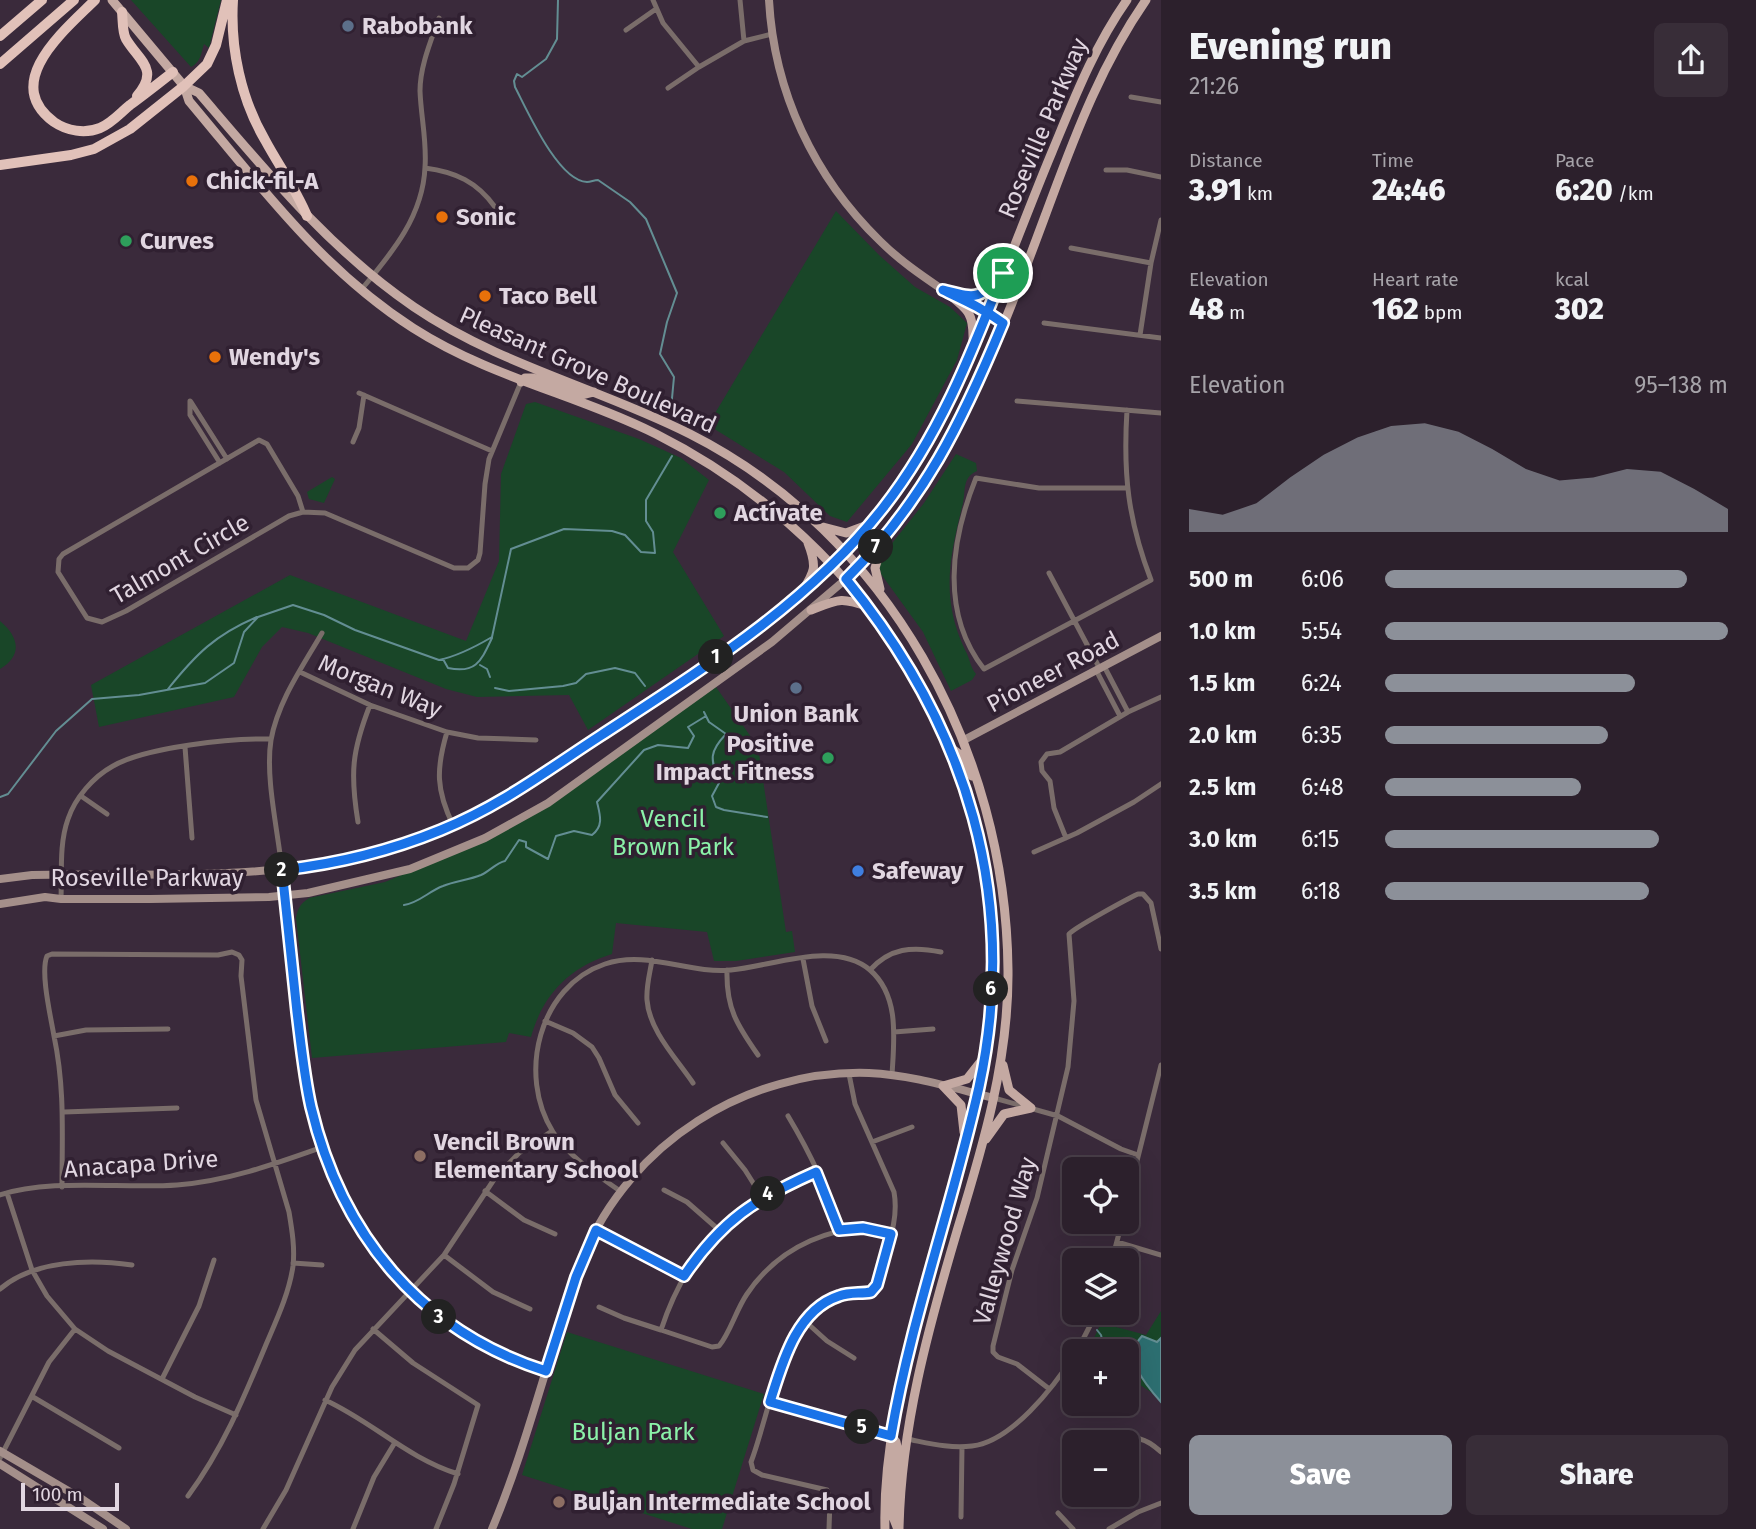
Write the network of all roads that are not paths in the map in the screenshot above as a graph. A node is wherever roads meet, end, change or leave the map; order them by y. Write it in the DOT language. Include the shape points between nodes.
graph roads {
  1 [pos="33,0"];
  2 [pos="42,0"];
  3 [pos="74,0"];
  4 [pos="95,0"];
  5 [pos="112,0"];
  6 [pos="227,0"];
  7 [pos="233,0"];
  8 [pos="653,0"];
  9 [pos="740,0"];
  10 [pos="769,0"];
  11 [pos="1127,0"];
  12 [pos="1146,0"];
  13 [pos="656,9"];
  14 [pos="122,12"];
  15 [pos="23,16"];
  16 [pos="439,18"];
  17 [pos="626,30"];
  18 [pos="772,34"];
  19 [pos="0,36"];
  20 [pos="744,41"];
  21 [pos="0,64"];
  22 [pos="699,67"];
  23 [pos="173,72"];
  24 [pos="184,86"];
  25 [pos="668,88"];
  26 [pos="1131,97"];
  27 [pos="1161,102"];
  28 [pos="130,106"];
  29 [pos="0,166"];
  30 [pos="425,168"];
  31 [pos="1106,170"];
  32 [pos="1161,177"];
  33 [pos="495,208"];
  34 [pos="307,216"];
  35 [pos="1161,220"];
  36 [pos="1071,248"];
  37 [pos="1151,263"];
  38 [pos="1003,273"];
  39 [pos="372,276"];
  40 [pos="361,290"];
  41 [pos="943,290"];
  42 [pos="988,312"];
  43 [pos="1003,323"];
  44 [pos="1044,323"];
  45 [pos="1140,335"];
  46 [pos="1161,338"];
  47 [pos="972,346"];
  48 [pos="521,382"];
  49 [pos="594,392"];
  50 [pos="1017,401"];
  51 [pos="1127,410"];
  52 [pos="1161,413"];
  53 [pos="353,442"];
  54 [pos="492,450"];
  55 [pos="227,458"];
  56 [pos="220,463"];
  57 [pos="1126,488"];
  58 [pos="303,512"];
  59 [pos="870,523"];
  60 [pos="819,525"];
  61 [pos="885,536"];
  62 [pos="806,538"];
  63 [pos="845,552"];
  64 [pos="833,564"];
  65 [pos="858,567"];
  66 [pos="1049,573"];
  67 [pos="846,579"];
  68 [pos="882,594"];
  69 [pos="800,595"];
  70 [pos="869,608"];
  71 [pos="811,610"];
  72 [pos="1074,621"];
  73 [pos="322,632"];
  74 [pos="1161,636"];
  75 [pos="1100,668"];
  76 [pos="300,672"];
  77 [pos="1161,697"];
  78 [pos="370,705"];
  79 [pos="1128,712"];
  80 [pos="1120,716"];
  81 [pos="447,732"];
  82 [pos="271,740"];
  83 [pos="536,740"];
  84 [pos="964,740"];
  85 [pos="185,747"];
  86 [pos="951,749"];
  87 [pos="1161,784"];
  88 [pos="981,789"];
  89 [pos="81,796"];
  90 [pos="107,814"];
  91 [pos="358,822"];
  92 [pos="453,825"];
  93 [pos="192,838"];
  94 [pos="1066,838"];
  95 [pos="1034,852"];
  96 [pos="282,870"];
  97 [pos="61,875"];
  98 [pos="0,878"];
  99 [pos="284,895"];
  100 [pos="61,899"];
  101 [pos="0,904"];
  102 [pos="1161,949"];
  103 [pos="941,952"];
  104 [pos="803,959"];
  105 [pos="652,960"];
  106 [pos="727,970"];
  107 [pos="870,970"];
  108 [pos="545,1021"];
  109 [pos="168,1029"];
  110 [pos="933,1030"];
  111 [pos="894,1032"];
  112 [pos="54,1036"];
  113 [pos="826,1041"];
  114 [pos="758,1055"];
  115 [pos="985,1056"];
  116 [pos="1001,1059"];
  117 [pos="1161,1065"];
  118 [pos="849,1074"];
  119 [pos="892,1075"];
  120 [pos="1160,1078"];
  121 [pos="693,1083"];
  122 [pos="943,1086"];
  123 [pos="977,1094"];
  124 [pos="994,1098"];
  125 [pos="177,1108"];
  126 [pos="1031,1108"];
  127 [pos="64,1112"];
  128 [pos="788,1116"];
  129 [pos="1058,1116"];
  130 [pos="638,1123"];
  131 [pos="912,1127"];
  132 [pos="552,1131"];
  133 [pos="872,1142"];
  134 [pos="965,1142"];
  135 [pos="723,1143"];
  136 [pos="982,1146"];
  137 [pos="323,1147"];
  138 [pos="1139,1155"];
  139 [pos="274,1164"];
  140 [pos="816,1172"];
  141 [pos="62,1187"];
  142 [pos="664,1190"];
  143 [pos="485,1191"];
  144 [pos="620,1192"];
  145 [pos="3,1194"];
  146 [pos="762,1197"];
  147 [pos="596,1230"];
  148 [pos="719,1230"];
  149 [pos="839,1230"];
  150 [pos="555,1234"];
  151 [pos="891,1234"];
  152 [pos="1119,1234"];
  153 [pos="1117,1242"];
  154 [pos="1115,1248"];
  155 [pos="444,1255"];
  156 [pos="1161,1255"];
  157 [pos="215,1260"];
  158 [pos="293,1263"];
  159 [pos="132,1265"];
  160 [pos="322,1265"];
  161 [pos="32,1270"];
  162 [pos="684,1276"];
  163 [pos="0,1289"];
  164 [pos="410,1291"];
  165 [pos="599,1307"];
  166 [pos="530,1309"];
  167 [pos="806,1322"];
  168 [pos="75,1329"];
  169 [pos="373,1329"];
  170 [pos="661,1330"];
  171 [pos="854,1359"];
  172 [pos="1062,1370"];
  173 [pos="546,1371"];
  174 [pos="162,1379"];
  175 [pos="1048,1388"];
  176 [pos="33,1397"];
  177 [pos="326,1399"];
  178 [pos="770,1402"];
  179 [pos="236,1415"];
  180 [pos="891,1436"];
  181 [pos="905,1438"];
  182 [pos="1139,1438"];
  183 [pos="394,1444"];
  184 [pos="962,1447"];
  185 [pos="119,1448"];
  186 [pos="1161,1452"];
  187 [pos="1,1454"];
  188 [pos="0,1464"];
  189 [pos="458,1474"];
  190 [pos="188,1496"];
  191 [pos="1161,1503"];
  192 [pos="1058,1513"];
  193 [pos="961,1517"];
  194 [pos="1121,1522"];
  195 [pos="103,1529"];
  196 [pos="126,1529"];
  197 [pos="263,1529"];
  198 [pos="353,1529"];
  199 [pos="436,1529"];
  200 [pos="492,1529"];
  201 [pos="829,1529"];
  202 [pos="885,1529"];
  203 [pos="898,1529"];
  204 [pos="1073,1529"];
  205 [pos="1109,1529"];
  206 [pos="1126,1529"];
  1 -- 15 [label="highway"];
  2 -- 15 [label="highway"];
  3 -- 21 [label="highway"];
  4 -- 28 [label="highway" via="38,60 34,94 47,116 76,131 101,127"];
  5 -- 14 [label="main road, Pleasant Grove Boulevard"];
  6 -- 24 [label="highway" via="211,57"];
  7 -- 34 [label="highway" via="243,90"];
  8 -- 13 [label="street"];
  9 -- 20 [label="street"];
  10 -- 18 [label="main road"];
  11 -- 38 [label="main road, Roseville Parkway" via="1080,83"];
  12 -- 43 [label="main road, Roseville Parkway" via="1087,105"];
  13 -- 17 [label="street"];
  13 -- 22 [label="street"];
  14 -- 23 [label="main road, Pleasant Grove Boulevard"];
  14 -- 28 [label="highway" via="124,37 147,68 145,86"];
  15 -- 19 [label="highway"];
  16 -- 30 [label="street" via="421,76"];
  18 -- 20 [label="street"];
  18 -- 41 [label="main road" via="796,122 831,184 880,242"];
  20 -- 22 [label="street"];
  22 -- 25 [label="street"];
  23 -- 24 [label="main road, Pleasant Grove Boulevard"];
  23 -- 28 [label="highway"];
  24 -- 29 [label="highway" via="130,130 94,149"];
  24 -- 34 [label="main road, Pleasant Grove Boulevard" via="199,93"];
  24 -- 40 [label="main road, Pleasant Grove Boulevard" via="189,101 294,228"];
  26 -- 27 [label="street"];
  30 -- 33 [label="street" via="470,181"];
  30 -- 39 [label="street" via="409,227"];
  31 -- 32 [label="street"];
  34 -- 39 [label="main road, Pleasant Grove Boulevard"];
  35 -- 37 [label="street"];
  36 -- 37 [label="street"];
  37 -- 45 [label="street"];
  38 -- 41 [label="main road" via="978,296"];
  38 -- 42 [label="main road, Roseville Parkway"];
  39 -- 40 [label="street"];
  39 -- 49 [label="main road, Pleasant Grove Boulevard" via="458,334"];
  40 -- 48 [label="main road, Pleasant Grove Boulevard" via="440,344"];
  41 -- 42 [label="main road"];
  41 -- 47 [label="main road" via="972,318"];
  42 -- 43 [label="main road"];
  42 -- 47 [label="main road, Roseville Parkway"];
  43 -- 61 [label="main road, Roseville Parkway" via="947,446"];
  44 -- 45 [label="street"];
  45 -- 46 [label="street"];
  47 -- 59 [label="main road, Roseville Parkway" via="926,445"];
  48 -- 49 [label="main road" via="533,378 582,396"];
  48 -- 54 [label="street"];
  48 -- 62 [label="main road, Pleasant Grove Boulevard" via="628,421 686,450 757,497"];
  49 -- 60 [label="main road, Pleasant Grove Boulevard" via="708,444 767,482"];
  50 -- 51 [label="street"];
  51 -- 52 [label="street"];
  51 -- 57 [label="street"];
  53 -- 54 [label="street" via="359,428 361,394"];
  54 -- 58 [label="street" via="480,553 468,568 440,563 325,513"];
  55 -- 56 [label="street, Talmont Circle"];
  55 -- 56 [label="street" via="190,401 190,415"];
  55 -- 58 [label="street, Talmont Circle" via="253,442 267,444"];
  56 -- 58 [label="street, Talmont Circle" via="59,559 58,572 87,618 110,619"];
  57 -- 72 [label="street" via="1151,580"];
  57 -- 72 [label="street" via="1039,488 976,478 970,492 954,557 953,590 959,622 973,656 984,669"];
  59 -- 60 [label="main road" via="846,533"];
  59 -- 63 [label="main road, Roseville Parkway"];
  60 -- 63 [label="main road, Pleasant Grove Boulevard"];
  61 -- 65 [label="main road, Roseville Parkway"];
  61 -- 68 [label="main road" via="875,568"];
  62 -- 64 [label="main road, Pleasant Grove Boulevard"];
  62 -- 69 [label="main road" via="815,572"];
  63 -- 64 [label="main road, Roseville Parkway"];
  63 -- 65 [label="main road, Pleasant Grove Boulevard"];
  64 -- 67 [label="main road, Pleasant Grove Boulevard"];
  64 -- 69 [label="main road, Roseville Parkway"];
  65 -- 67 [label="main road, Roseville Parkway"];
  65 -- 68 [label="main road, Pleasant Grove Boulevard"];
  66 -- 72 [label="street"];
  67 -- 70 [label="main road, Pleasant Grove Boulevard"];
  67 -- 71 [label="main road, Roseville Parkway"];
  68 -- 84 [label="main road, Pleasant Grove Boulevard" via="923,656"];
  69 -- 92 [label="main road, Roseville Parkway" via="548,772"];
  70 -- 71 [label="main road" via="838,599"];
  70 -- 86 [label="main road, Pleasant Grove Boulevard" via="918,680"];
  71 -- 99 [label="main road, Roseville Parkway" via="590,774 504,828 410,869"];
  72 -- 75 [label="street"];
  73 -- 76 [label="street"];
  74 -- 75 [label="main road, Pioneer Road"];
  75 -- 79 [label="street"];
  75 -- 80 [label="street"];
  75 -- 84 [label="main road, Pioneer Road"];
  76 -- 78 [label="street, Morgan Way"];
  76 -- 82 [label="street" via="277,717"];
  77 -- 79 [label="street"];
  78 -- 81 [label="street, Morgan Way"];
  78 -- 91 [label="street" via="353,765"];
  79 -- 80 [label="street"];
  80 -- 94 [label="street" via="1060,752 1047,754 1041,762"];
  81 -- 83 [label="street, Morgan Way"];
  81 -- 92 [label="street" via="438,776"];
  82 -- 85 [label="street"];
  82 -- 96 [label="street"];
  84 -- 88 [label="main road, Pleasant Grove Boulevard"];
  85 -- 89 [label="street" via="115,765"];
  85 -- 93 [label="street"];
  86 -- 88 [label="main road" via="961,756"];
  86 -- 115 [label="main road, Pleasant Grove Boulevard" via="975,823 990,911 992,972"];
  87 -- 94 [label="street"];
  88 -- 116 [label="main road, Pleasant Grove Boulevard" via="1005,909 1007,1003"];
  89 -- 90 [label="street"];
  89 -- 97 [label="street" via="64,832"];
  92 -- 96 [label="main road, Roseville Parkway" via="363,855"];
  94 -- 95 [label="street"];
  96 -- 97 [label="main road, Roseville Parkway"];
  96 -- 99 [label="main road"];
  97 -- 98 [label="main road, Roseville Parkway"];
  97 -- 100 [label="street"];
  99 -- 100 [label="main road, Roseville Parkway"];
  99 -- 137 [label="main road" via="304,1071"];
  100 -- 101 [label="main road, Roseville Parkway"];
  102 -- 129 [label="street, Valleywood Way" via="1150,903 1143,894 1069,934 1073,1026"];
  103 -- 107 [label="street" via="899,950"];
  104 -- 106 [label="street"];
  104 -- 107 [label="street" via="849,958"];
  104 -- 113 [label="street" via="812,1006"];
  105 -- 106 [label="street"];
  105 -- 108 [label="street" via="621,960 582,975 561,994"];
  105 -- 121 [label="street" via="649,1012"];
  106 -- 114 [label="street" via="732,1014"];
  107 -- 111 [label="street" via="885,991"];
  108 -- 130 [label="street" via="592,1047 615,1095"];
  108 -- 132 [label="street" via="537,1051 538,1086"];
  109 -- 112 [label="street" via="86,1030"];
  110 -- 111 [label="street"];
  111 -- 119 [label="street"];
  112 -- 127 [label="street"];
  112 -- 139 [label="street" via="44,968 52,954 239,955 256,1100"];
  115 -- 122 [label="main road" via="967,1079"];
  115 -- 123 [label="main road, Pleasant Grove Boulevard"];
  116 -- 124 [label="main road, Pleasant Grove Boulevard"];
  116 -- 126 [label="main road" via="1009,1090"];
  117 -- 120 [label="street"];
  118 -- 119 [label="main road"];
  118 -- 133 [label="street" via="851,1094"];
  118 -- 144 [label="main road" via="778,1084 724,1105 662,1146"];
  119 -- 122 [label="main road"];
  120 -- 138 [label="street"];
  122 -- 123 [label="main road"];
  122 -- 134 [label="main road" via="961,1105"];
  123 -- 124 [label="main road"];
  123 -- 134 [label="main road, Pleasant Grove Boulevard"];
  124 -- 126 [label="street"];
  124 -- 136 [label="main road, Pleasant Grove Boulevard"];
  125 -- 127 [label="street"];
  126 -- 129 [label="street"];
  126 -- 136 [label="main road" via="1004,1114"];
  127 -- 141 [label="street"];
  128 -- 140 [label="street"];
  129 -- 138 [label="street"];
  129 -- 175 [label="street, Valleywood Way" via="993,1346 998,1357 1017,1364"];
  131 -- 133 [label="street"];
  132 -- 143 [label="street" via="519,1153"];
  132 -- 144 [label="street" via="572,1154"];
  133 -- 151 [label="street" via="894,1192 896,1214"];
  134 -- 180 [label="main road, Pleasant Grove Boulevard"];
  135 -- 146 [label="street"];
  136 -- 181 [label="main road, Pleasant Grove Boulevard" via="917,1378"];
  137 -- 139 [label="street, Anacapa Drive"];
  137 -- 164 [label="main road" via="355,1217"];
  139 -- 141 [label="street, Anacapa Drive" via="178,1185"];
  139 -- 158 [label="street" via="291,1222"];
  140 -- 146 [label="street"];
  140 -- 149 [label="street"];
  141 -- 145 [label="street, Anacapa Drive"];
  142 -- 148 [label="street" via="687,1202"];
  143 -- 150 [label="street" via="524,1220"];
  143 -- 155 [label="street"];
  144 -- 147 [label="main road"];
  145 -- 161 [label="street"];
  146 -- 148 [label="street"];
  147 -- 162 [label="street"];
  147 -- 173 [label="main road"];
  148 -- 162 [label="street"];
  149 -- 151 [label="street" via="863,1228"];
  149 -- 170 [label="street" via="799,1247 767,1271 735,1312 719,1346"];
  151 -- 167 [label="street" via="871,1292 831,1299"];
  152 -- 153 [label="street"];
  153 -- 154 [label="street"];
  153 -- 156 [label="street"];
  155 -- 164 [label="street"];
  155 -- 166 [label="street" via="493,1292"];
  157 -- 174 [label="street" via="200,1307"];
  158 -- 160 [label="street"];
  158 -- 179 [label="street" via="281,1309"];
  159 -- 161 [label="street" via="56,1265"];
  161 -- 163 [label="street"];
  161 -- 168 [label="street"];
  162 -- 170 [label="street"];
  164 -- 169 [label="street"];
  164 -- 173 [label="main road" via="468,1338"];
  165 -- 170 [label="street"];
  167 -- 171 [label="street"];
  167 -- 178 [label="street" via="785,1355"];
  168 -- 174 [label="street"];
  168 -- 176 [label="street" via="49,1362"];
  169 -- 177 [label="street" via="347,1361"];
  169 -- 189 [label="street" via="419,1367 478,1405"];
  172 -- 175 [label="street"];
  173 -- 200 [label="main road"];
  174 -- 179 [label="street"];
  175 -- 184 [label="street" via="1001,1436"];
  176 -- 185 [label="street"];
  176 -- 187 [label="street"];
  177 -- 183 [label="street"];
  177 -- 197 [label="street" via="286,1490"];
  178 -- 180 [label="street"];
  178 -- 201 [label="street" via="751,1462 753,1471 827,1490"];
  179 -- 190 [label="street" via="223,1444"];
  180 -- 202 [label="main road, Pleasant Grove Boulevard"];
  180 -- 203 [label="main road" via="897,1447 892,1514"];
  181 -- 184 [label="street"];
  181 -- 203 [label="main road, Pleasant Grove Boulevard"];
  182 -- 186 [label="street"];
  183 -- 189 [label="street"];
  183 -- 198 [label="street"];
  184 -- 193 [label="street"];
  187 -- 196 [label="main road"];
  188 -- 195 [label="main road"];
  189 -- 199 [label="street"];
  191 -- 194 [label="street"];
  192 -- 204 [label="street"];
  194 -- 205 [label="street"];
  194 -- 206 [label="street"];
}
